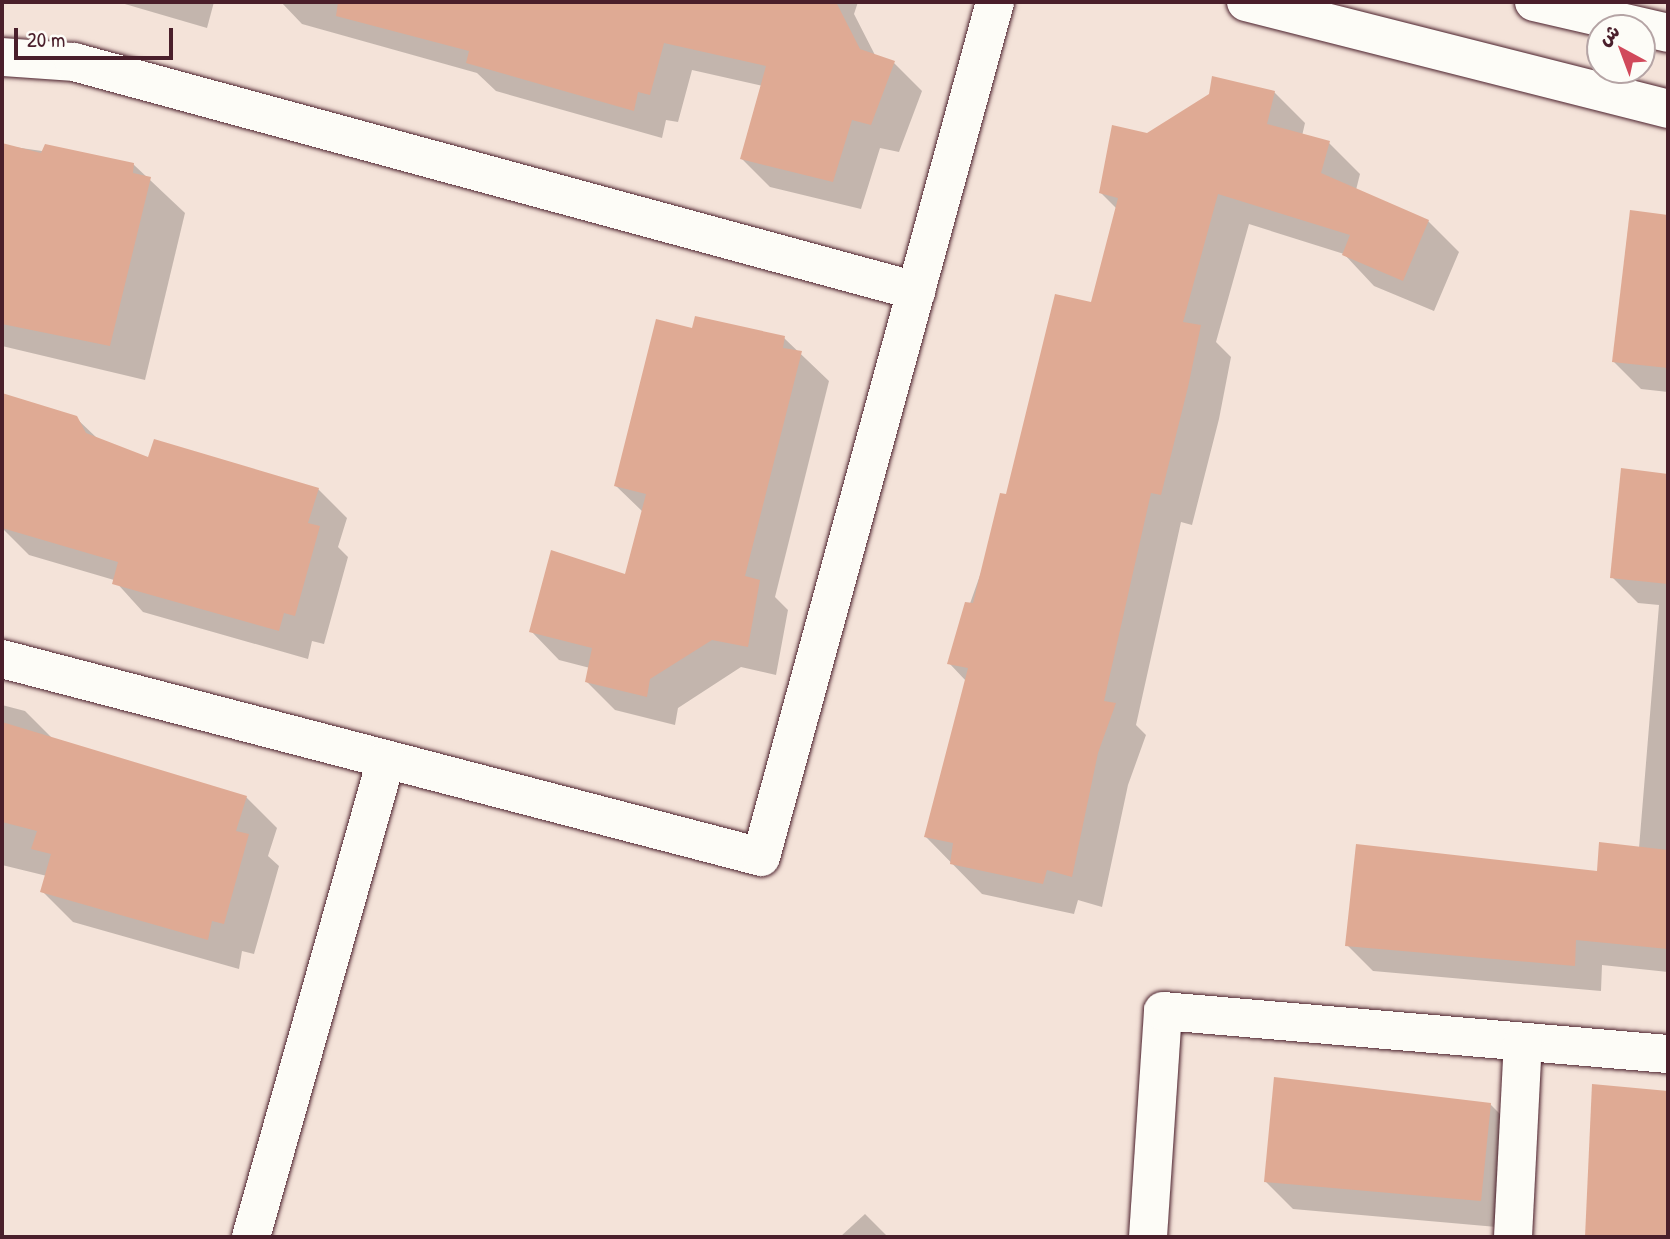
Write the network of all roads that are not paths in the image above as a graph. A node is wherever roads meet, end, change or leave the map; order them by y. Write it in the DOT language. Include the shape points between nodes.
graph roads {
  1 [pos="995,2"];
  2 [pos="1246,2"];
  3 [pos="1534,2"];
  4 [pos="1668,33"];
  5 [pos="2,57"];
  6 [pos="1668,109"];
  7 [pos="916,291"];
  8 [pos="2,659"];
  9 [pos="386,760"];
  10 [pos="1523,1042"];
  11 [pos="1668,1054"];
  12 [pos="250,1237"];
  13 [pos="1148,1237"];
  14 [pos="1513,1237"];
  1 -- 7 [label="street"];
  2 -- 6 [label="street"];
  3 -- 4 [label="street"];
  5 -- 7 [label="street" via="74,62"];
  7 -- 9 [label="street" via="761,857"];
  8 -- 9 [label="street"];
  9 -- 12 [label="street"];
  10 -- 11 [label="street"];
  10 -- 13 [label="street" via="1163,1011"];
  10 -- 14 [label="street"];
}
